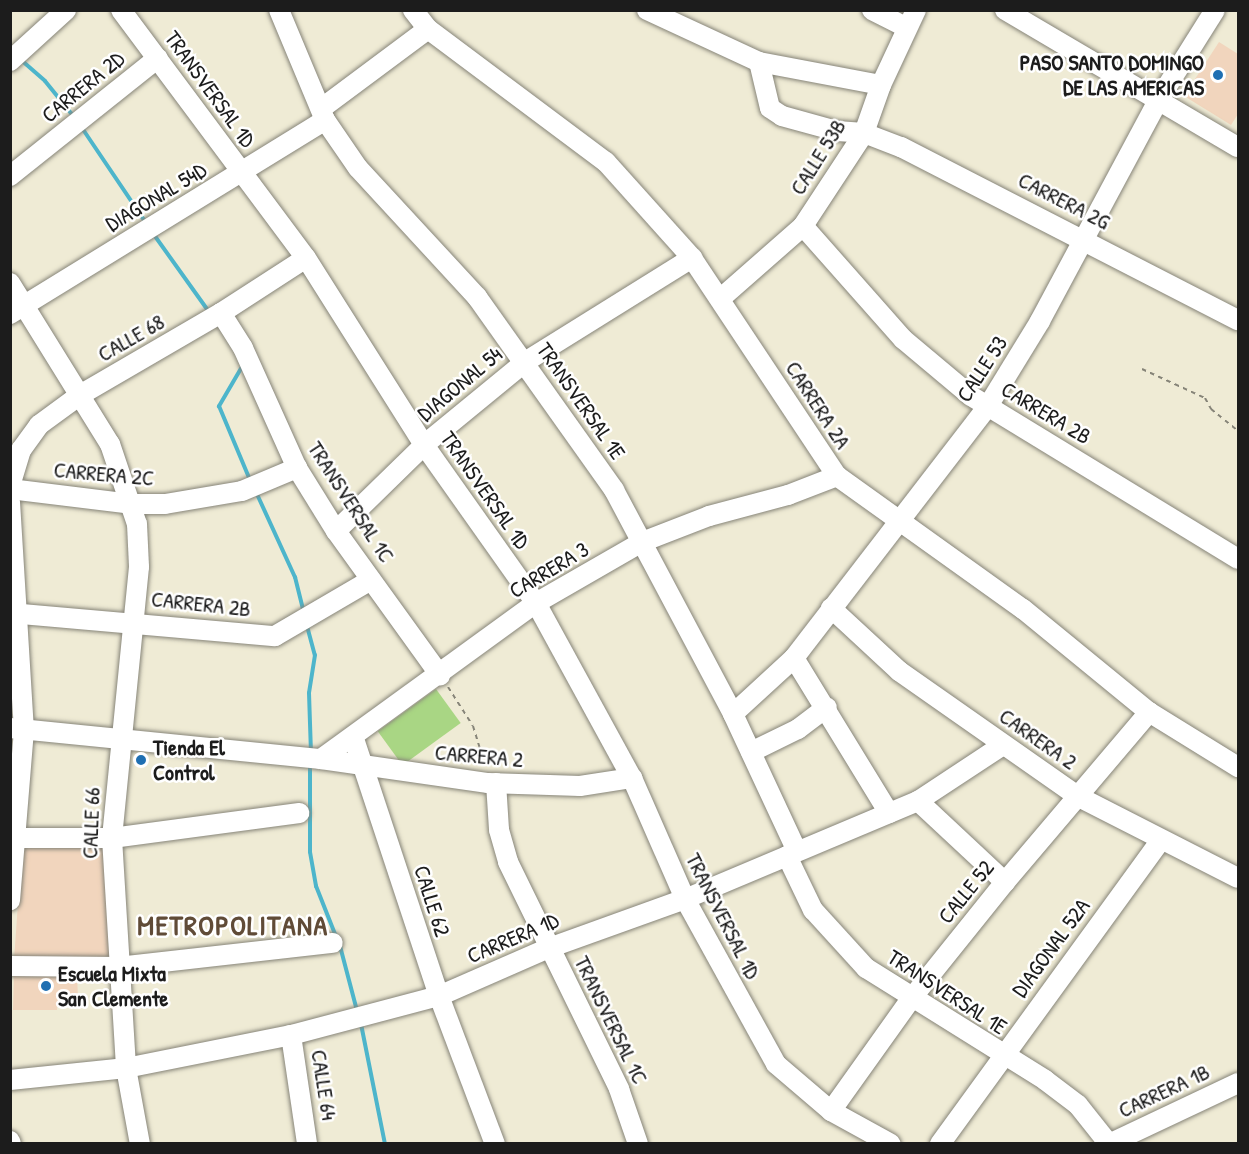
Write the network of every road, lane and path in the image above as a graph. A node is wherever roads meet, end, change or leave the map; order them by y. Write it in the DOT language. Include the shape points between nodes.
graph roads {
  1 [pos="66,10"];
  2 [pos="121,10"];
  3 [pos="279,10"];
  4 [pos="413,10"];
  5 [pos="647,10"];
  6 [pos="872,10"];
  7 [pos="1005,10"];
  8 [pos="1215,10"];
  9 [pos="911,19"];
  10 [pos="428,29"];
  11 [pos="16,57"];
  12 [pos="158,58"];
  13 [pos="759,62"];
  14 [pos="881,85"];
  15 [pos="1159,99"];
  16 [pos="323,114"];
  17 [pos="864,133"];
  18 [pos="1239,147"];
  19 [pos="242,174"];
  20 [pos="10,176"];
  21 [pos="803,226"];
  22 [pos="1084,238"];
  23 [pos="306,258"];
  24 [pos="692,258"];
  25 [pos="10,283"];
  26 [pos="720,299"];
  27 [pos="17,309"];
  28 [pos="215,317"];
  29 [pos="1239,320"];
  30 [pos="525,362"];
  31 [pos="1142,369"];
  32 [pos="80,395"];
  33 [pos="988,406"];
  34 [pos="1239,431"];
  35 [pos="424,445"];
  36 [pos="297,468"];
  37 [pos="837,476"];
  38 [pos="10,487"];
  39 [pos="10,502"];
  40 [pos="133,504"];
  41 [pos="899,521"];
  42 [pos="336,531"];
  43 [pos="642,543"];
  44 [pos="1239,559"];
  45 [pos="371,580"];
  46 [pos="536,603"];
  47 [pos="831,608"];
  48 [pos="15,613"];
  49 [pos="135,621"];
  50 [pos="794,658"];
  51 [pos="440,675"];
  52 [pos="827,707"];
  53 [pos="1149,712"];
  54 [pos="733,714"];
  55 [pos="17,729"];
  56 [pos="361,733"];
  57 [pos="121,740"];
  58 [pos="1003,745"];
  59 [pos="751,752"];
  60 [pos="314,758"];
  61 [pos="1239,767"];
  62 [pos="366,768"];
  63 [pos="632,778"];
  64 [pos="492,783"];
  65 [pos="1079,797"];
  66 [pos="918,801"];
  67 [pos="299,813"];
  68 [pos="889,813"];
  69 [pos="112,838"];
  70 [pos="13,839"];
  71 [pos="1161,840"];
  72 [pos="792,853"];
  73 [pos="1236,872"];
  74 [pos="1005,882"];
  75 [pos="685,899"];
  76 [pos="10,900"];
  77 [pos="333,943"];
  78 [pos="549,948"];
  79 [pos="10,966"];
  80 [pos="118,967"];
  81 [pos="439,996"];
  82 [pos="911,999"];
  83 [pos="291,1035"];
  84 [pos="1002,1056"];
  85 [pos="126,1068"];
  86 [pos="10,1080"];
  87 [pos="1239,1083"];
  88 [pos="831,1111"];
  89 [pos="140,1143"];
  90 [pos="307,1143"];
  91 [pos="495,1143"];
  92 [pos="638,1143"];
  93 [pos="891,1143"];
  94 [pos="940,1143"];
  95 [pos="1109,1143"];
  1 -- 11 [label="street"];
  2 -- 12 [label="street, TRANSVERSAL 1D"];
  3 -- 16 [label="street, TRANSVERSAL 1E"];
  4 -- 10 [label="street, CARRERA 2A"];
  5 -- 13 [label="street"];
  6 -- 9 [label="street"];
  7 -- 15 [label="street"];
  8 -- 15 [label="street, CALLE 53"];
  9 -- 14 [label="street, CALLE 53B"];
  10 -- 16 [label="street, DIAGONAL 54D"];
  10 -- 24 [label="street, CARRERA 2A" via="606,162"];
  12 -- 19 [label="street, TRANSVERSAL 1D"];
  12 -- 20 [label="street, CARRERA 2D"];
  13 -- 14 [label="street"];
  13 -- 17 [label="street, CARRERA 2G" via="770,108 811,125"];
  14 -- 17 [label="street, CALLE 53B"];
  15 -- 18 [label="street"];
  15 -- 22 [label="street, CALLE 53"];
  16 -- 19 [label="street, DIAGONAL 54D"];
  16 -- 30 [label="street, TRANSVERSAL 1E" via="358,168 477,297"];
  17 -- 21 [label="street, CALLE 53B"];
  17 -- 22 [label="street, CARRERA 2G"];
  19 -- 23 [label="street, TRANSVERSAL 1D"];
  19 -- 27 [label="street, DIAGONAL 54D"];
  21 -- 26 [label="street, CALLE 53B"];
  21 -- 33 [label="street, CARRERA 2B" via="903,339"];
  22 -- 29 [label="street, CARRERA 2G"];
  22 -- 33 [label="street, CALLE 53"];
  23 -- 28 [label="street, CALLE 68"];
  23 -- 35 [label="street, TRANSVERSAL 1D"];
  24 -- 26 [label="street, CARRERA 2A"];
  24 -- 30 [label="street, DIAGONAL 54"];
  25 -- 27 [label="street, CALLE 66"];
  26 -- 37 [label="street, CARRERA 2A"];
  27 -- 32 [label="street, CALLE 66"];
  28 -- 32 [label="street, CALLE 68"];
  28 -- 36 [label="street, TRANSVERSAL 1C" via="243,348"];
  30 -- 35 [label="street, DIAGONAL 54"];
  30 -- 43 [label="street, TRANSVERSAL 1E" via="614,490"];
  31 -- 34 [label="path" via="1204,398 1211,409"];
  32 -- 38 [label="street, CALLE 68" via="39,425 21,450"];
  32 -- 40 [label="street, CALLE 66" via="110,444"];
  33 -- 41 [label="street, CALLE 53"];
  33 -- 44 [label="street, CARRERA 2B"];
  35 -- 42 [label="street, DIAGONAL 54"];
  35 -- 46 [label="street, TRANSVERSAL 1D"];
  36 -- 40 [label="street, CARRERA 2C" via="242,491 165,504"];
  36 -- 42 [label="street, TRANSVERSAL 1C"];
  37 -- 41 [label="street, CARRERA 2A"];
  37 -- 43 [label="street, CARRERA 3" via="788,495 709,516"];
  38 -- 40 [label="street, CARRERA 2C"];
  39 -- 48 [label="street"];
  40 -- 49 [label="street, CALLE 66" via="139,567"];
  41 -- 47 [label="street, CALLE 53"];
  41 -- 53 [label="street, CARRERA 2A" via="1023,609"];
  42 -- 45 [label="street, TRANSVERSAL 1C"];
  43 -- 46 [label="street, CARRERA 3"];
  43 -- 54 [label="street, TRANSVERSAL 1E"];
  45 -- 49 [label="street, CARRERA 2B" via="275,636"];
  45 -- 51 [label="street, TRANSVERSAL 1C"];
  46 -- 51 [label="street, CARRERA 3"];
  46 -- 63 [label="street, TRANSVERSAL 1D"];
  47 -- 50 [label="street, CALLE 53"];
  47 -- 58 [label="street, CARRERA 2" via="899,671"];
  48 -- 49 [label="street, CARRERA 2B"];
  48 -- 55 [label="street"];
  49 -- 57 [label="street, CALLE 66"];
  50 -- 52 [label="street"];
  50 -- 54 [label="street, CALLE 53"];
  51 -- 56 [label="street, CARRERA 3"];
  51 -- 64 [label="path" via="473,726"];
  52 -- 59 [label="street" via="798,729"];
  52 -- 68 [label="street"];
  53 -- 61 [label="street, CARRERA 2A"];
  53 -- 65 [label="street, CALLE 52"];
  54 -- 59 [label="street, TRANSVERSAL 1E"];
  55 -- 57 [label="street, CARRERA 2"];
  55 -- 70 [label="street"];
  56 -- 60 [label="street, CARRERA 3"];
  56 -- 62 [label="street, CALLE 62"];
  57 -- 60 [label="street, CARRERA 2"];
  57 -- 69 [label="street, CALLE 66"];
  58 -- 65 [label="street, CARRERA 2"];
  58 -- 66 [label="street, CARRERA 1D"];
  59 -- 72 [label="street, TRANSVERSAL 1E"];
  60 -- 62 [label="street, CARRERA 2"];
  62 -- 64 [label="street, CARRERA 2"];
  62 -- 81 [label="street, CALLE 62"];
  63 -- 64 [label="street, CARRERA 2" via="580,786"];
  63 -- 75 [label="street, TRANSVERSAL 1D"];
  64 -- 78 [label="street, TRANSVERSAL 1C" via="503,850"];
  65 -- 71 [label="street, CARRERA 2"];
  65 -- 74 [label="street, CALLE 52"];
  66 -- 68 [label="street, CARRERA 1D"];
  66 -- 74 [label="street"];
  67 -- 69 [label="street"];
  68 -- 72 [label="street, CARRERA 1D"];
  69 -- 70 [label="street"];
  69 -- 80 [label="street, CALLE 66"];
  70 -- 76 [label="street"];
  71 -- 73 [label="street, CARRERA 2"];
  71 -- 84 [label="street, DIAGONAL 52A"];
  72 -- 75 [label="street, CARRERA 1D"];
  72 -- 82 [label="street, TRANSVERSAL 1E" via="813,910 831,933 866,968"];
  74 -- 82 [label="street, CALLE 52"];
  75 -- 78 [label="street, CARRERA 1D"];
  75 -- 88 [label="street, TRANSVERSAL 1D" via="776,1064"];
  77 -- 80 [label="street"];
  78 -- 81 [label="street, CARRERA 1D"];
  78 -- 92 [label="street, TRANSVERSAL 1C" via="620,1089"];
  79 -- 80 [label="street"];
  80 -- 85 [label="street, CALLE 66"];
  81 -- 83 [label="street, CARRERA 1D"];
  81 -- 91 [label="street, CALLE 62"];
  82 -- 84 [label="street, TRANSVERSAL 1E"];
  82 -- 88 [label="street, CALLE 52"];
  83 -- 85 [label="street, CARRERA 1D"];
  83 -- 90 [label="street, CALLE 64"];
  84 -- 94 [label="street, DIAGONAL 52A"];
  84 -- 95 [label="street, TRANSVERSAL 1E" via="1078,1105"];
  85 -- 86 [label="street, CARRERA 1D"];
  85 -- 89 [label="street, CALLE 66"];
  87 -- 95 [label="street, CARRERA 1B"];
  88 -- 93 [label="street, TRANSVERSAL 1D"];
}
